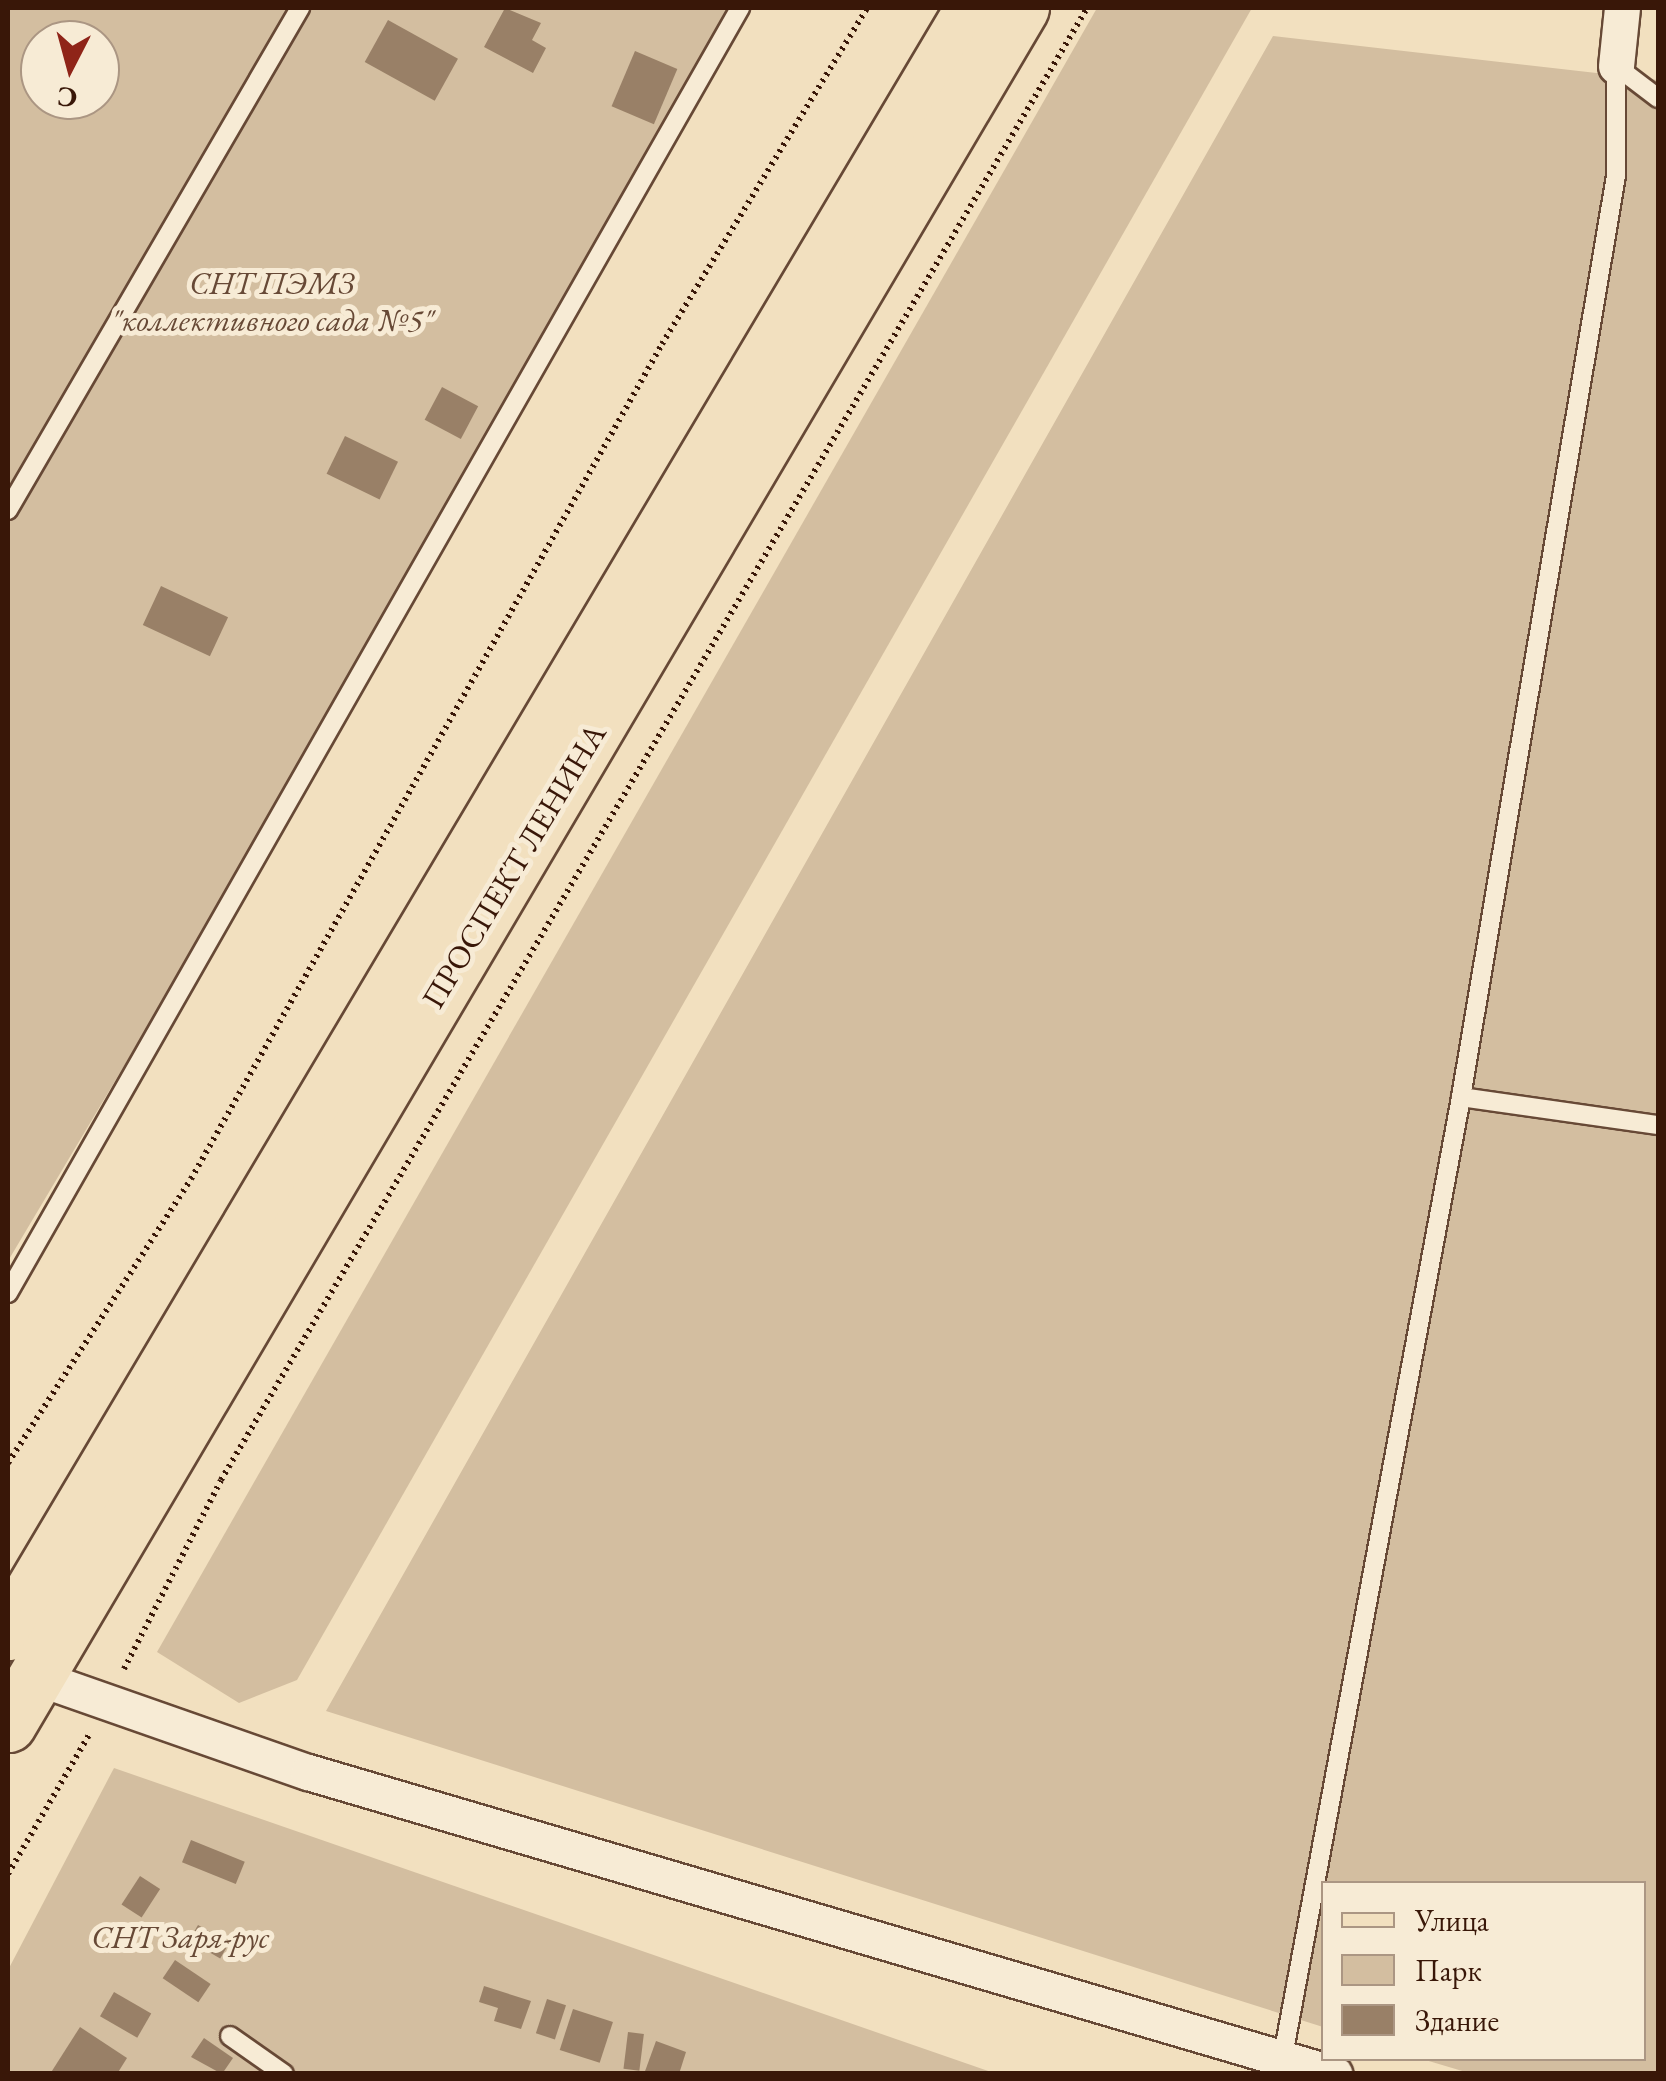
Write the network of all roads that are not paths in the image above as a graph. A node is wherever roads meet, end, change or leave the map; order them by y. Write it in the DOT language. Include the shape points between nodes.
graph roads {
  1 [pos="300,8"];
  2 [pos="740,8"];
  3 [pos="973,8"];
  4 [pos="1021,8"];
  5 [pos="1622,8"];
  6 [pos="1616,66"];
  7 [pos="1658,98"];
  8 [pos="8,510"];
  9 [pos="1461,1097"];
  10 [pos="1658,1125"];
  11 [pos="8,1293"];
  12 [pos="22,1655"];
  13 [pos="8,1724"];
  14 [pos="230,2036"];
  15 [pos="1283,2056"];
  16 [pos="284,2074"];
  17 [pos="1335,2074"];
  1 -- 8 [label="lane"];
  2 -- 11 [label="lane"];
  3 -- 12 [label="main road, ПРОСПЕКТ ЛЕНИНА"];
  4 -- 12 [label="main road, ПРОСПЕКТ ЛЕНИНА"];
  5 -- 6 [label="street"];
  6 -- 7 [label="lane"];
  6 -- 9 [label="lane" via="1616,176"];
  9 -- 10 [label="lane"];
  9 -- 15 [label="lane"];
  12 -- 13 [label="main road, ПРОСПЕКТ ЛЕНИНА"];
  12 -- 15 [label="street" via="106,1706"];
  14 -- 16 [label="lane"];
  15 -- 17 [label="street"];
}
